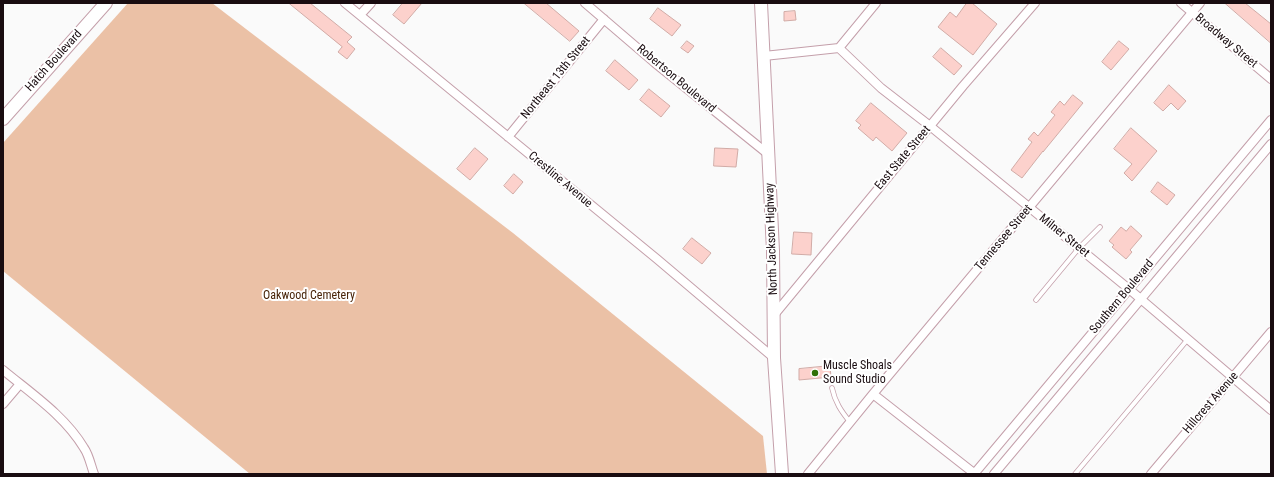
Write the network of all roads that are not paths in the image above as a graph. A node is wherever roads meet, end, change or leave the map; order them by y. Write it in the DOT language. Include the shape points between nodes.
graph roads {
  1 [pos="345,3"];
  2 [pos="371,3"];
  3 [pos="585,3"];
  4 [pos="761,3"];
  5 [pos="876,3"];
  6 [pos="1035,3"];
  7 [pos="1181,3"];
  8 [pos="1200,3"];
  9 [pos="102,4"];
  10 [pos="1193,12"];
  11 [pos="360,15"];
  12 [pos="604,19"];
  13 [pos="839,48"];
  14 [pos="764,56"];
  15 [pos="1271,79"];
  16 [pos="3,119"];
  17 [pos="1271,120"];
  18 [pos="930,126"];
  19 [pos="508,137"];
  20 [pos="1271,144"];
  21 [pos="768,154"];
  22 [pos="1029,208"];
  23 [pos="1100,227"];
  24 [pos="1079,248"];
  25 [pos="1129,289"];
  26 [pos="1141,299"];
  27 [pos="1036,300"];
  28 [pos="774,316"];
  29 [pos="1271,332"];
  30 [pos="1188,339"];
  31 [pos="774,358"];
  32 [pos="3,370"];
  33 [pos="1234,377"];
  34 [pos="20,384"];
  35 [pos="832,388"];
  36 [pos="873,394"];
  37 [pos="3,404"];
  38 [pos="1271,410"];
  39 [pos="850,422"];
  40 [pos="94,474"];
  41 [pos="782,474"];
  42 [pos="808,474"];
  43 [pos="975,474"];
  44 [pos="994,474"];
  45 [pos="1075,474"];
  46 [pos="1151,474"];
  1 -- 11 [label="street, Crestline Avenue"];
  2 -- 11 [label="street"];
  3 -- 12 [label="street, Robertson Boulevard"];
  4 -- 14 [label="main road, North Jackson Highway"];
  5 -- 13 [label="street"];
  6 -- 18 [label="street, East State Street"];
  7 -- 10 [label="street, Broadway Street"];
  8 -- 10 [label="street, Tennessee Street"];
  9 -- 16 [label="main road, Hatch Boulevard"];
  10 -- 15 [label="street, Broadway Street"];
  10 -- 22 [label="street, Tennessee Street"];
  11 -- 19 [label="street, Crestline Avenue"];
  12 -- 19 [label="street, Northeast 13th Street"];
  12 -- 21 [label="street, Robertson Boulevard"];
  13 -- 14 [label="street"];
  13 -- 18 [label="street, Milner Street" via="881,88"];
  14 -- 21 [label="main road, North Jackson Highway"];
  17 -- 25 [label="street, Southern Boulevard"];
  18 -- 22 [label="street, Milner Street"];
  18 -- 28 [label="street, East State Street"];
  19 -- 31 [label="street, Crestline Avenue" via="658,259"];
  20 -- 26 [label="street, Southern Boulevard"];
  21 -- 28 [label="main road, North Jackson Highway"];
  22 -- 24 [label="street, Milner Street"];
  22 -- 36 [label="street, Tennessee Street"];
  23 -- 24 [label="lane"];
  24 -- 25 [label="street, Milner Street"];
  24 -- 27 [label="lane"];
  25 -- 26 [label="street, Milner Street"];
  25 -- 43 [label="street, Southern Boulevard"];
  26 -- 30 [label="street, Milner Street"];
  26 -- 44 [label="street, Southern Boulevard"];
  28 -- 31 [label="main road, North Jackson Highway"];
  29 -- 33 [label="street, Hillcrest Avenue"];
  30 -- 33 [label="street, Milner Street"];
  30 -- 45 [label="lane"];
  31 -- 41 [label="main road, North Jackson Highway"];
  32 -- 34 [label="street"];
  33 -- 38 [label="street, Milner Street"];
  33 -- 46 [label="street, Hillcrest Avenue"];
  34 -- 37 [label="street"];
  34 -- 40 [label="street" via="55,412 71,430 85,449"];
  35 -- 39 [label="lane" via="834,398"];
  36 -- 39 [label="street, Tennessee Street"];
  36 -- 43 [label="street"];
  39 -- 42 [label="street, Tennessee Street"];
}
